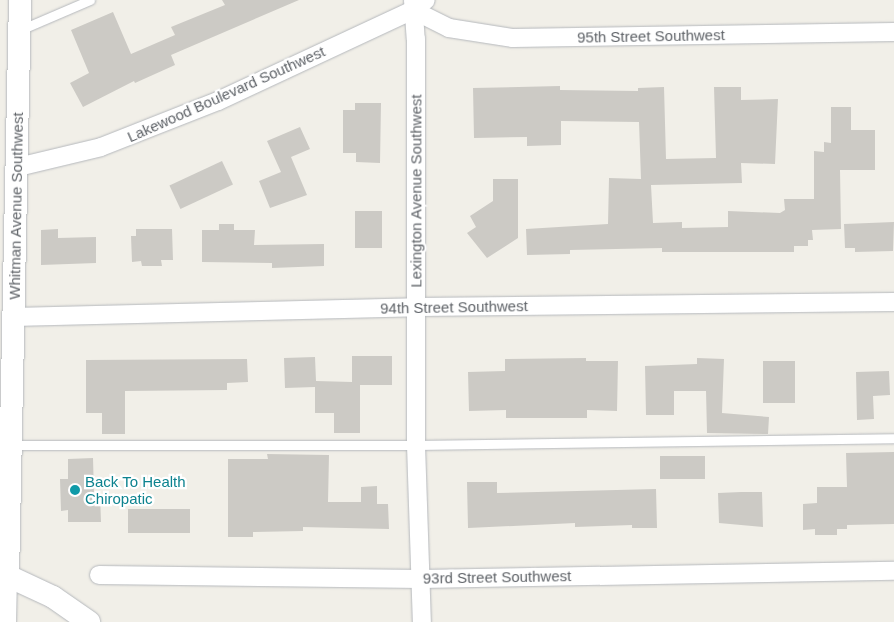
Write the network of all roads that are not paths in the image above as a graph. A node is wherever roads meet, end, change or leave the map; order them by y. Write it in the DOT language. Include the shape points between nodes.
graph roads {
  1 [pos="20,0"];
  2 [pos="90,0"];
  3 [pos="417,3"];
  4 [pos="19,30"];
  5 [pos="894,32"];
  6 [pos="18,167"];
  7 [pos="894,302"];
  8 [pos="416,307"];
  9 [pos="9,328"];
  10 [pos="894,438"];
  11 [pos="10,445"];
  12 [pos="416,445"];
  13 [pos="894,572"];
  14 [pos="99,575"];
  15 [pos="4,576"];
  16 [pos="421,579"];
  17 [pos="7,622"];
  18 [pos="88,622"];
  19 [pos="422,622"];
  1 -- 4 [label="street, Whitman Avenue Southwest"];
  2 -- 4 [label="lane"];
  3 -- 5 [label="street, 95th Street Southwest" via="449,28 513,38"];
  3 -- 6 [label="street, Lakewood Boulevard Southwest" via="218,101 126,138"];
  3 -- 8 [label="street, Lexington Avenue Southwest"];
  4 -- 6 [label="street, Whitman Avenue Southwest"];
  6 -- 9 [label="street, Whitman Avenue Southwest"];
  7 -- 8 [label="street, 94th Street Southwest"];
  8 -- 9 [label="street, 94th Street Southwest"];
  8 -- 12 [label="street, Lexington Avenue Southwest"];
  9 -- 11 [label="street, Whitman Avenue Southwest"];
  10 -- 12 [label="lane"];
  11 -- 12 [label="lane"];
  11 -- 15 [label="street, Whitman Avenue Southwest"];
  12 -- 16 [label="street, Lexington Avenue Southwest"];
  13 -- 16 [label="street, 93rd Street Southwest"];
  14 -- 16 [label="street, 93rd Street Southwest"];
  15 -- 17 [label="street, Whitman Avenue Southwest"];
  15 -- 18 [label="street" via="53,597"];
  16 -- 19 [label="street, Lexington Avenue Southwest"];
}
